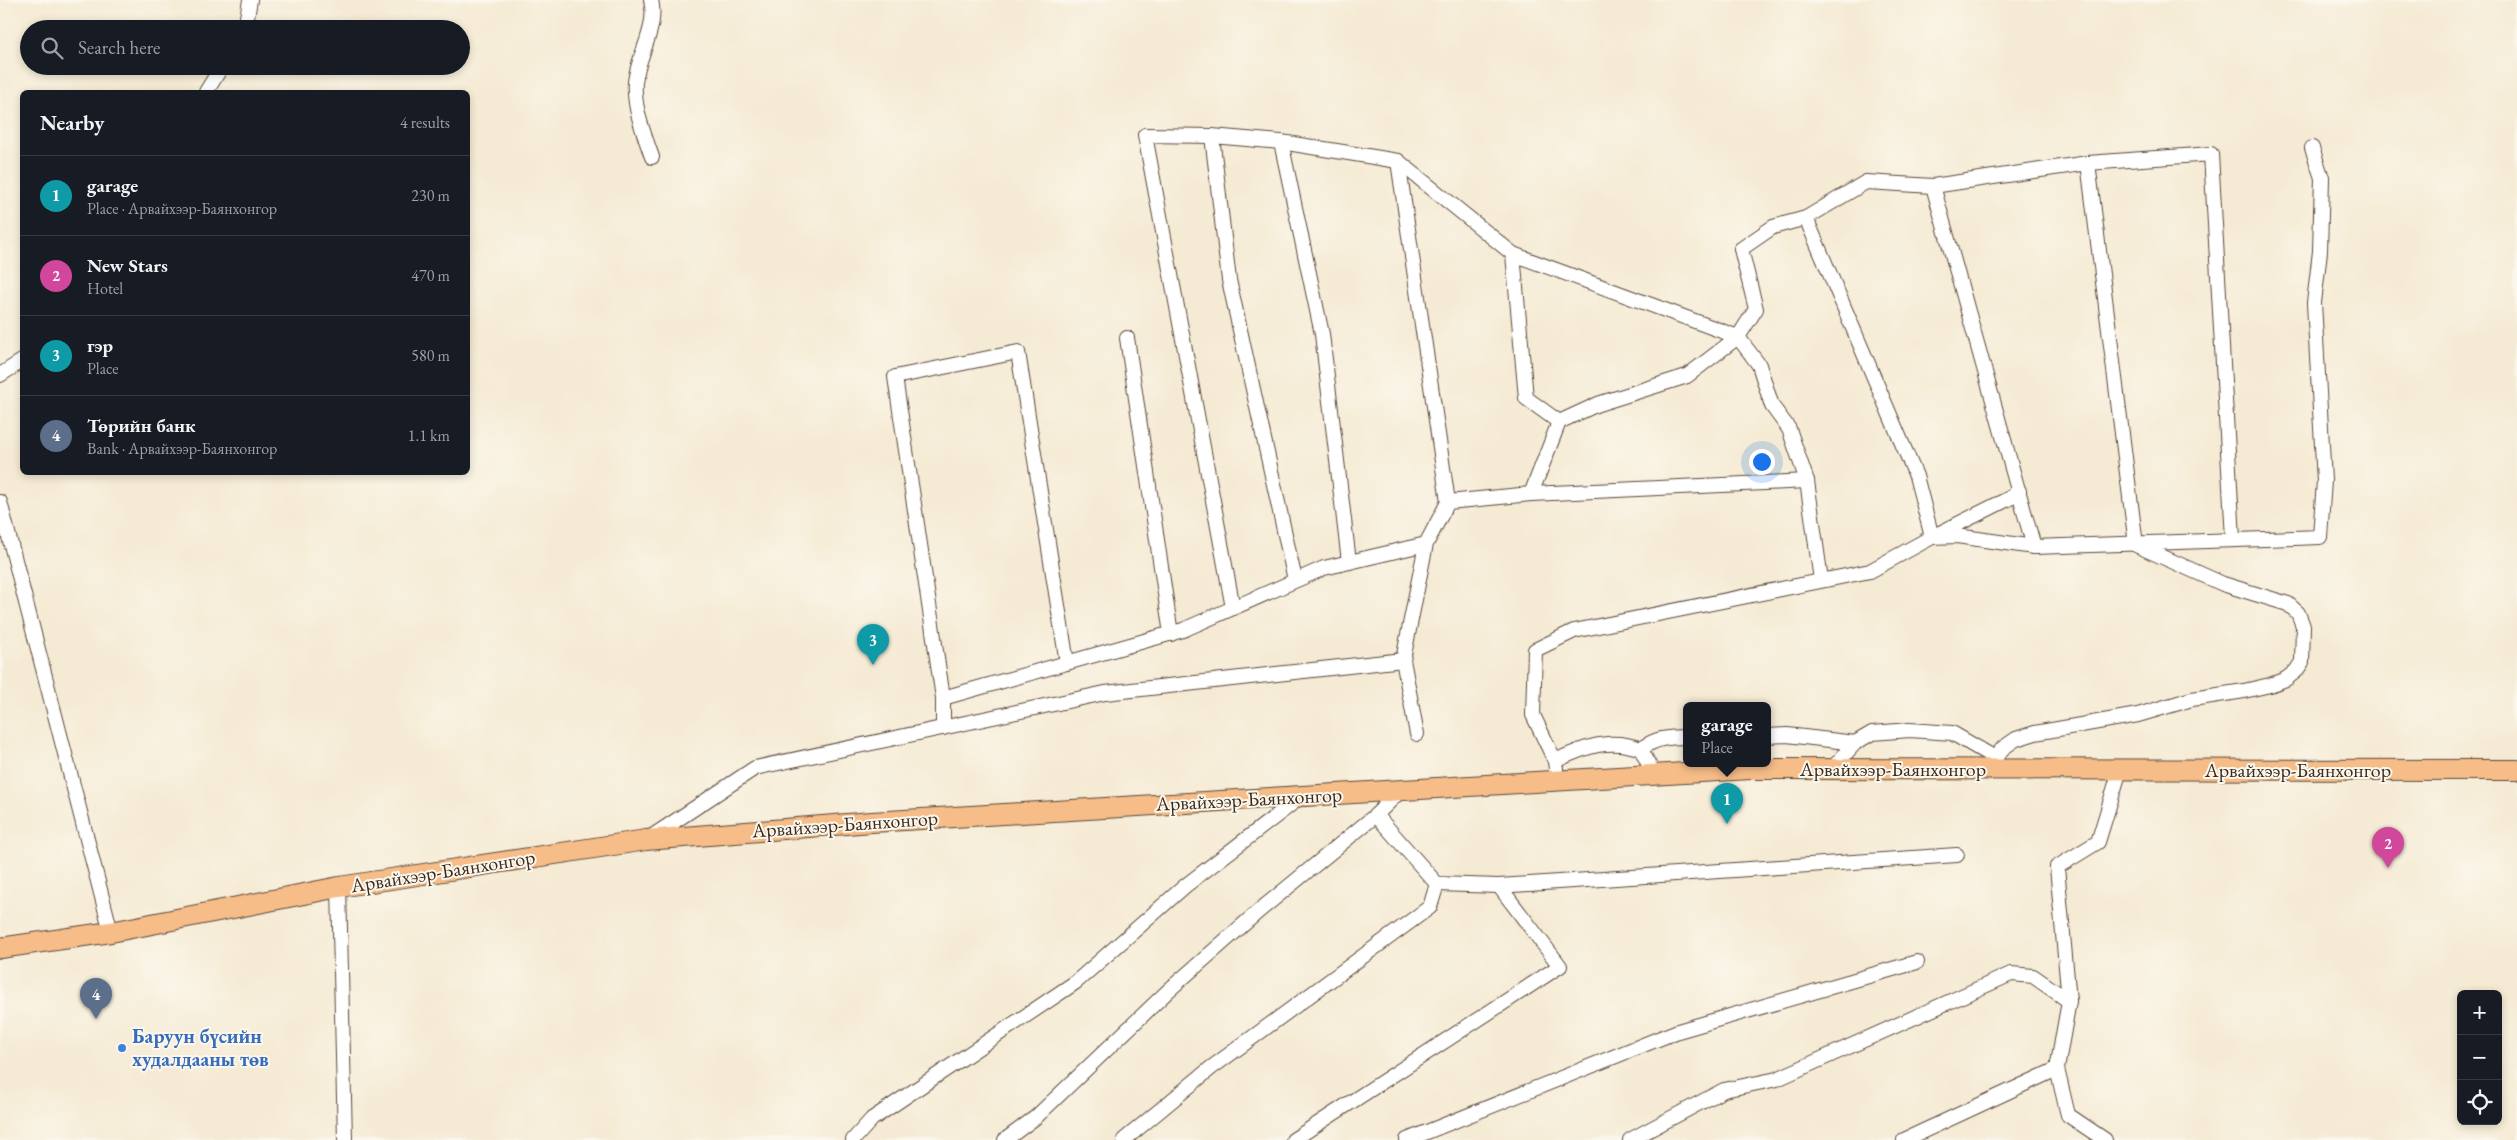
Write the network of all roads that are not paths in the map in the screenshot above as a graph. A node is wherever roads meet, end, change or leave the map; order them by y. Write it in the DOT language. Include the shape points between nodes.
graph roads {
  1 [pos="250,0"];
  2 [pos="651,0"];
  3 [pos="247,20"];
  4 [pos="216,75"];
  5 [pos="207,90"];
  6 [pos="1212,136"];
  7 [pos="1281,142"];
  8 [pos="2312,148"];
  9 [pos="652,157"];
  10 [pos="1398,161"];
  11 [pos="2088,163"];
  12 [pos="1934,186"];
  13 [pos="1806,218"];
  14 [pos="1513,254"];
  15 [pos="1738,337"];
  16 [pos="1127,338"];
  17 [pos="20,362"];
  18 [pos="0,374"];
  19 [pos="1560,422"];
  20 [pos="1808,481"];
  21 [pos="2019,491"];
  22 [pos="1531,494"];
  23 [pos="0,502"];
  24 [pos="1448,502"];
  25 [pos="1932,537"];
  26 [pos="2233,538"];
  27 [pos="1426,544"];
  28 [pos="2136,545"];
  29 [pos="2034,548"];
  30 [pos="1349,562"];
  31 [pos="1295,580"];
  32 [pos="1820,580"];
  33 [pos="1233,608"];
  34 [pos="1171,634"];
  35 [pos="1403,660"];
  36 [pos="1067,663"];
  37 [pos="943,698"];
  38 [pos="942,728"];
  39 [pos="1417,734"];
  40 [pos="1771,736"];
  41 [pos="1683,737"];
  42 [pos="1855,743"];
  43 [pos="1641,749"];
  44 [pos="1990,764"];
  45 [pos="1832,769"];
  46 [pos="1556,770"];
  47 [pos="2120,770"];
  48 [pos="2512,770"];
  49 [pos="1654,775"];
  50 [pos="1400,790"];
  51 [pos="1302,796"];
  52 [pos="1376,815"];
  53 [pos="646,840"];
  54 [pos="1957,855"];
  55 [pos="1436,884"];
  56 [pos="1499,886"];
  57 [pos="339,887"];
  58 [pos="111,932"];
  59 [pos="0,948"];
  60 [pos="1917,962"];
  61 [pos="2069,1002"];
  62 [pos="2057,1069"];
  63 [pos="2100,1139"];
  64 [pos="345,1140"];
  65 [pos="853,1140"];
  66 [pos="1005,1140"];
  67 [pos="1124,1140"];
  68 [pos="1293,1140"];
  69 [pos="1407,1140"];
  70 [pos="1630,1140"];
  71 [pos="1904,1140"];
  1 -- 3 [label="street"];
  2 -- 9 [label="street" via="654,12 652,27 639,60 635,84 637,108"];
  4 -- 5 [label="street"];
  6 -- 7 [label="street"];
  6 -- 31 [label="street" via="1229,280"];
  6 -- 33 [label="street" via="1145,135"];
  7 -- 10 [label="street"];
  7 -- 30 [label="street" via="1322,334"];
  8 -- 26 [label="street" via="2322,178 2320,251 2314,304 2324,481 2320,537"];
  10 -- 14 [label="street"];
  10 -- 24 [label="street"];
  11 -- 12 [label="street"];
  11 -- 26 [label="street" via="2210,154"];
  11 -- 28 [label="street"];
  12 -- 13 [label="street" via="1866,182"];
  12 -- 21 [label="street"];
  13 -- 15 [label="street" via="1773,227 1741,249 1756,309"];
  13 -- 25 [label="street" via="1916,476"];
  14 -- 15 [label="street"];
  14 -- 19 [label="street" via="1526,398"];
  15 -- 19 [label="street" via="1687,376 1598,404"];
  15 -- 20 [label="street" via="1759,366 1772,406 1789,429"];
  16 -- 34 [label="street"];
  17 -- 18 [label="street"];
  19 -- 22 [label="street"];
  20 -- 22 [label="street"];
  20 -- 32 [label="street"];
  21 -- 25 [label="street"];
  21 -- 29 [label="street"];
  22 -- 24 [label="street"];
  23 -- 58 [label="street"];
  24 -- 27 [label="street"];
  25 -- 29 [label="street" via="1957,536"];
  25 -- 32 [label="street" via="1870,571"];
  26 -- 28 [label="street"];
  27 -- 30 [label="street"];
  27 -- 35 [label="street"];
  28 -- 29 [label="street"];
  28 -- 44 [label="street" via="2223,584 2288,604 2298,613 2303,626 2302,662 2296,671 2270,685 2192,699 2138,715 2016,739 2003,748"];
  30 -- 31 [label="street"];
  31 -- 33 [label="street"];
  32 -- 46 [label="street" via="1574,631 1535,650 1533,715"];
  33 -- 34 [label="street"];
  34 -- 36 [label="street"];
  35 -- 38 [label="street" via="1106,694"];
  35 -- 39 [label="street"];
  36 -- 37 [label="street"];
  36 -- 37 [label="street" via="1018,352 895,377"];
  37 -- 38 [label="street"];
  38 -- 53 [label="street" via="755,768"];
  40 -- 42 [label="street"];
  41 -- 43 [label="street" via="1650,742"];
  42 -- 44 [label="street" via="1872,733 1910,730 1952,733"];
  42 -- 45 [label="street"];
  43 -- 46 [label="street" via="1626,743 1584,746"];
  43 -- 49 [label="street"];
  44 -- 45 [label="highway, Арвайхээр-Баянхонгор"];
  44 -- 47 [label="highway, Арвайхээр-Баянхонгор"];
  45 -- 49 [label="highway, Арвайхээр-Баянхонгор" via="1751,769"];
  46 -- 49 [label="highway, Арвайхээр-Баянхонгор"];
  46 -- 50 [label="highway, Арвайхээр-Баянхонгор"];
  47 -- 48 [label="highway, Арвайхээр-Баянхонгор"];
  47 -- 61 [label="street" via="2098,842 2057,867"];
  50 -- 51 [label="highway, Арвайхээр-Баянхонгор"];
  50 -- 52 [label="street"];
  51 -- 53 [label="highway, Арвайхээр-Баянхонгор" via="929,818"];
  51 -- 65 [label="street" via="1185,886 1076,982 872,1119"];
  52 -- 55 [label="street"];
  52 -- 66 [label="street" via="1197,965 1036,1117"];
  53 -- 57 [label="highway, Арвайхээр-Баянхонгор"];
  54 -- 56 [label="street"];
  55 -- 56 [label="street"];
  55 -- 67 [label="street" via="1430,907 1211,1068"];
  56 -- 68 [label="street" via="1560,966"];
  57 -- 58 [label="highway, Арвайхээр-Баянхонгор"];
  57 -- 64 [label="street"];
  58 -- 59 [label="highway, Арвайхээр-Баянхонгор"];
  60 -- 69 [label="street" via="1678,1031"];
  61 -- 62 [label="street"];
  61 -- 70 [label="street" via="2033,976 2011,974 1777,1080 1724,1090"];
  62 -- 63 [label="street" via="2068,1115"];
  62 -- 71 [label="street"];
}
